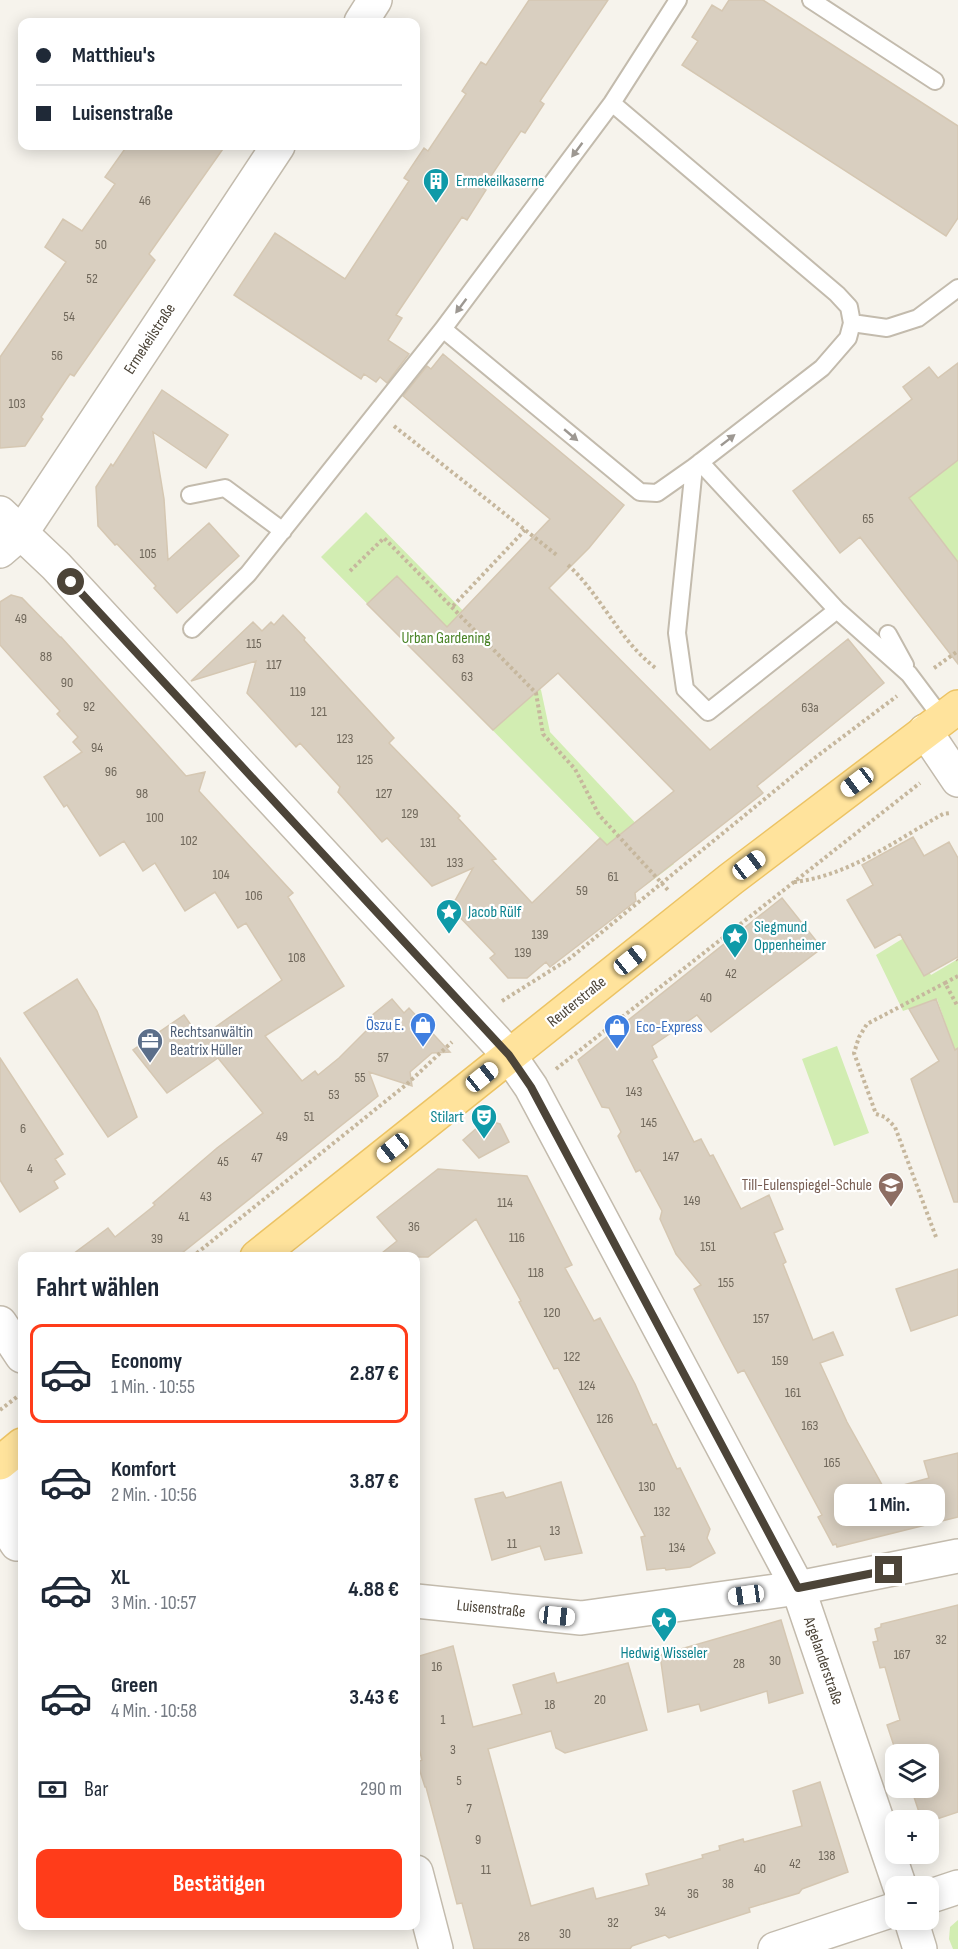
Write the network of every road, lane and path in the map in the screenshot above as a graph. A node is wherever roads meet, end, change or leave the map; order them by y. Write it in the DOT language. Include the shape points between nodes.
graph roads {
  1 [pos="375,0"];
  2 [pos="678,0"];
  3 [pos="811,0"];
  4 [pos="364,18"];
  5 [pos="935,81"];
  6 [pos="612,103"];
  7 [pos="275,150"];
  8 [pos="958,288"];
  9 [pos="852,323"];
  10 [pos="443,329"];
  11 [pos="377,412"];
  12 [pos="697,465"];
  13 [pos="190,495"];
  14 [pos="525,530"];
  15 [pos="283,531"];
  16 [pos="7,532"];
  17 [pos="558,556"];
  18 [pos="568,565"];
  19 [pos="350,571"];
  20 [pos="453,606"];
  21 [pos="837,610"];
  22 [pos="192,629"];
  23 [pos="888,634"];
  24 [pos="958,651"];
  25 [pos="912,678"];
  26 [pos="685,689"];
  27 [pos="941,718"];
  28 [pos="952,771"];
  29 [pos="958,812"];
  30 [pos="662,882"];
  31 [pos="793,882"];
  32 [pos="688,914"];
  33 [pos="958,976"];
  34 [pos="945,983"];
  35 [pos="958,1007"];
  36 [pos="477,1021"];
  37 [pos="509,1055"];
  38 [pos="531,1087"];
  39 [pos="936,1236"];
  40 [pos="198,1252"];
  41 [pos="263,1252"];
  42 [pos="0,1323"];
  43 [pos="18,1350"];
  44 [pos="18,1396"];
  45 [pos="0,1410"];
  46 [pos="9,1456"];
  47 [pos="13,1544"];
  48 [pos="958,1556"];
  49 [pos="798,1588"];
  50 [pos="420,1601"];
  51 [pos="896,1876"];
  52 [pos="420,1887"];
  53 [pos="958,1887"];
  54 [pos="939,1893"];
  55 [pos="885,1913"];
  56 [pos="914,1930"];
  57 [pos="436,1949"];
  58 [pos="775,1949"];
  59 [pos="920,1949"];
  1 -- 4 [label="street"];
  2 -- 6 [label="lane"];
  3 -- 5 [label="lane"];
  6 -- 9 [label="lane" via="837,294 849,307"];
  6 -- 10 [label="lane, one-way"];
  7 -- 16 [label="street, Ermekeilstraße"];
  8 -- 9 [label="lane" via="918,318 887,328"];
  12 -- 9 [label="lane, one-way" via="822,368 848,338"];
  10 -- 11 [label="lane"];
  10 -- 12 [label="lane, one-way" via="640,492 657,493"];
  11 -- 14 [label="path"];
  11 -- 15 [label="lane"];
  12 -- 21 [label="lane"];
  12 -- 26 [label="lane" via="677,633"];
  13 -- 15 [label="lane" via="225,488"];
  14 -- 17 [label="path"];
  14 -- 20 [label="path"];
  15 -- 22 [label="lane" via="248,574"];
  16 -- 36 [label="street, Argelanderstraße" via="56,566"];
  18 -- 26 [label="path" via="595,593 644,659"];
  19 -- 20 [label="path" via="384,538"];
  20 -- 30 [label="path" via="536,693 543,735 575,769 599,815"];
  21 -- 25 [label="lane"];
  21 -- 26 [label="lane" via="708,712"];
  23 -- 25 [label="lane"];
  24 -- 25 [label="path"];
  25 -- 27 [label="lane"];
  25 -- 30 [label="path"];
  27 -- 28 [label="street"];
  27 -- 32 [label="main road, Reuterstraße"];
  28 -- 31 [label="path"];
  29 -- 31 [label="path" via="944,814 840,871"];
  30 -- 32 [label="path"];
  30 -- 36 [label="path" via="569,959"];
  31 -- 38 [label="path"];
  32 -- 37 [label="main road, Reuterstraße"];
  33 -- 34 [label="path"];
  34 -- 35 [label="path"];
  34 -- 39 [label="path" via="867,1024 854,1053 876,1114 895,1127"];
  36 -- 37 [label="street, Argelanderstraße"];
  36 -- 40 [label="path" via="407,1084"];
  37 -- 38 [label="street, Argelanderstraße"];
  37 -- 41 [label="main road, Reuterstraße"];
  38 -- 49 [label="street, Argelanderstraße"];
  42 -- 43 [label="street"];
  44 -- 45 [label="path"];
  46 -- 47 [label="street" via="5,1517"];
  48 -- 49 [label="street, Luisenstraße"];
  49 -- 50 [label="street, Luisenstraße" via="581,1618"];
  49 -- 51 [label="street, Argelanderstraße"];
  52 -- 57 [label="street"];
  53 -- 54 [label="street"];
  55 -- 58 [label="street"];
  56 -- 59 [label="street"];
}
